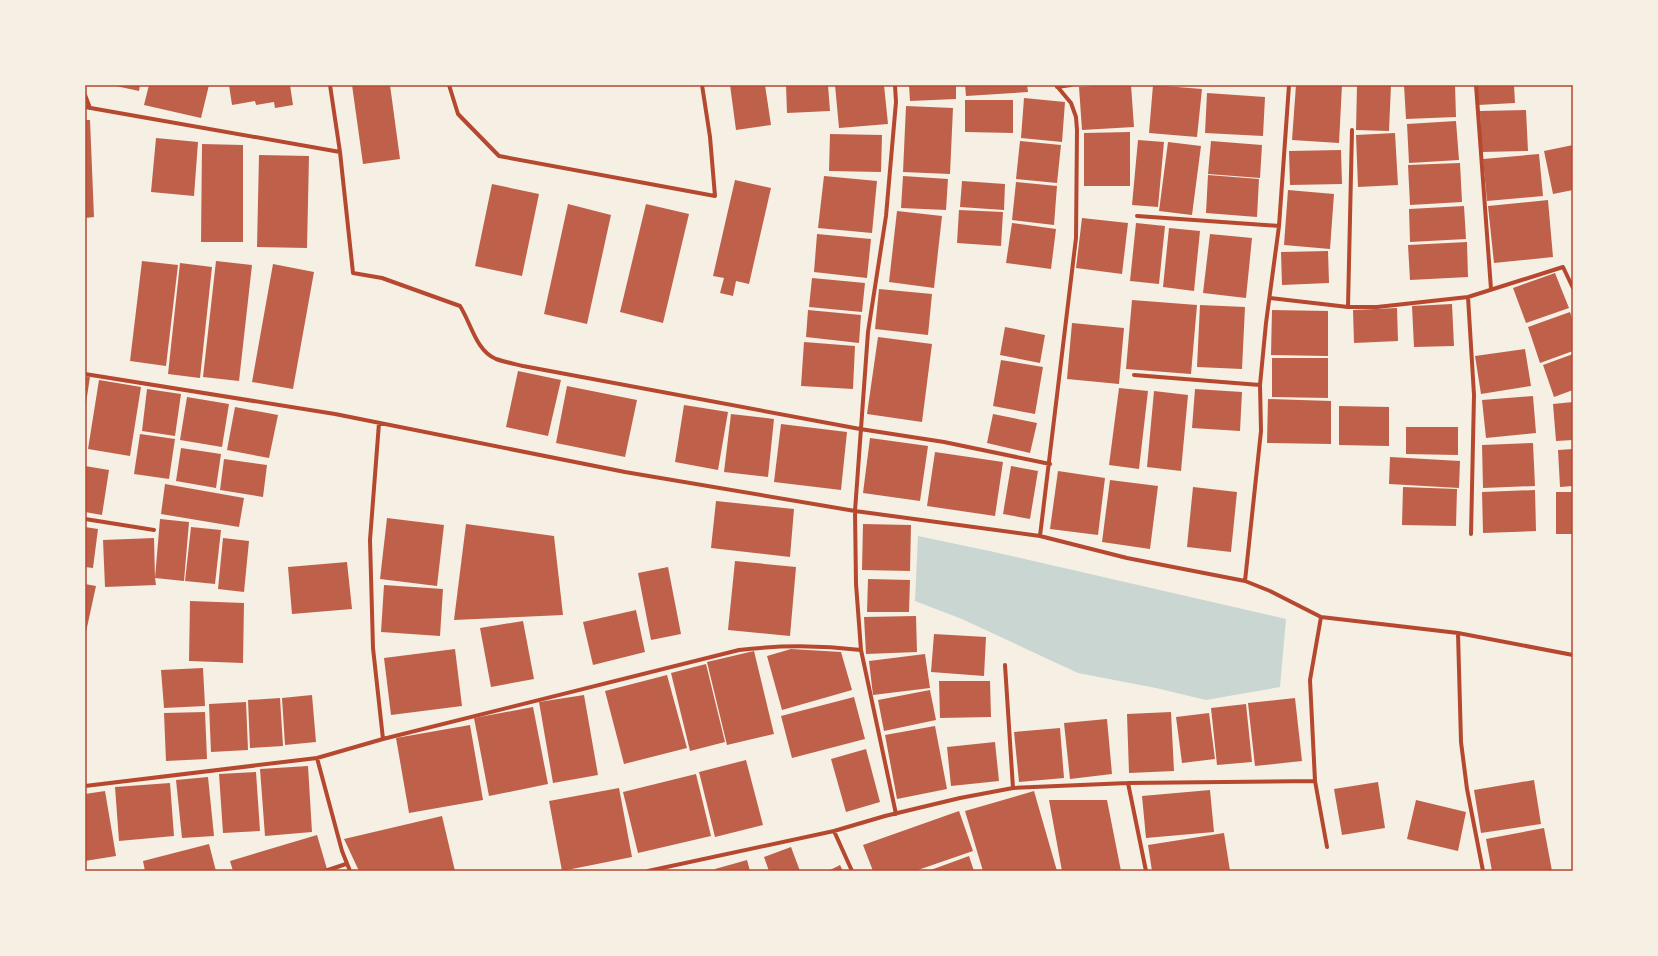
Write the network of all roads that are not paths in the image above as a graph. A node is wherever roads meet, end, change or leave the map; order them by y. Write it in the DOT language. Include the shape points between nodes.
graph roads {
  1 [pos="330,85"];
  2 [pos="449,85"];
  3 [pos="702,85"];
  4 [pos="895,85"];
  5 [pos="1071,85"];
  6 [pos="1289,85"];
  7 [pos="1476,85"];
  8 [pos="1057,86"];
  9 [pos="85,95"];
  10 [pos="87,107"];
  11 [pos="1352,130"];
  12 [pos="340,152"];
  13 [pos="1137,216"];
  14 [pos="1279,226"];
  15 [pos="1573,288"];
  16 [pos="1491,289"];
  17 [pos="1468,297"];
  18 [pos="1270,298"];
  19 [pos="1348,307"];
  20 [pos="85,374"];
  21 [pos="1134,375"];
  22 [pos="1260,385"];
  23 [pos="379,423"];
  24 [pos="860,429"];
  25 [pos="1050,464"];
  26 [pos="855,511"];
  27 [pos="85,519"];
  28 [pos="154,530"];
  29 [pos="1471,534"];
  30 [pos="1040,536"];
  31 [pos="1245,580"];
  32 [pos="1321,617"];
  33 [pos="1458,633"];
  34 [pos="861,650"];
  35 [pos="1573,655"];
  36 [pos="1005,665"];
  37 [pos="383,739"];
  38 [pos="317,758"];
  39 [pos="1315,781"];
  40 [pos="1128,783"];
  41 [pos="85,786"];
  42 [pos="1013,788"];
  43 [pos="896,814"];
  44 [pos="834,831"];
  45 [pos="1327,847"];
  46 [pos="346,864"];
  47 [pos="325,871"];
  48 [pos="350,871"];
  49 [pos="648,871"];
  50 [pos="852,871"];
  51 [pos="1146,871"];
  52 [pos="1483,871"];
  1 -- 12 [label="street"];
  2 -- 3 [label="street" via="458,114 499,156 715,196"];
  4 -- 24 [label="street" via="896,102 886,216 868,332"];
  5 -- 8 [label="street"];
  6 -- 14 [label="street"];
  7 -- 16 [label="street"];
  8 -- 25 [label="street" via="1071,103 1078,130 1076,238"];
  9 -- 10 [label="street"];
  10 -- 12 [label="street"];
  11 -- 19 [label="street"];
  12 -- 24 [label="street" via="353,274 382,278 460,306 480,346 496,359"];
  13 -- 14 [label="street"];
  14 -- 18 [label="street"];
  15 -- 16 [label="street" via="1563,267"];
  16 -- 17 [label="street"];
  17 -- 19 [label="street" via="1377,307"];
  17 -- 29 [label="street" via="1474,395"];
  18 -- 19 [label="street"];
  18 -- 22 [label="street"];
  20 -- 23 [label="street"];
  21 -- 22 [label="street"];
  22 -- 31 [label="street" via="1261,431"];
  23 -- 26 [label="street" via="625,472"];
  23 -- 37 [label="street" via="370,540 373,648"];
  24 -- 25 [label="street" via="902,434"];
  24 -- 26 [label="street"];
  25 -- 30 [label="street"];
  26 -- 30 [label="street"];
  26 -- 34 [label="street" via="856,584"];
  27 -- 28 [label="street"];
  30 -- 31 [label="street" via="1127,558"];
  31 -- 32 [label="street"];
  32 -- 33 [label="street"];
  32 -- 39 [label="street" via="1310,680"];
  33 -- 35 [label="street"];
  33 -- 52 [label="street" via="1462,750"];
  34 -- 37 [label="street" via="822,646 775,646 739,650"];
  34 -- 43 [label="street"];
  36 -- 42 [label="street"];
  37 -- 38 [label="street"];
  38 -- 41 [label="street"];
  38 -- 46 [label="street"];
  39 -- 40 [label="street"];
  39 -- 45 [label="street"];
  40 -- 42 [label="street"];
  40 -- 51 [label="street"];
  42 -- 43 [label="street"];
  43 -- 44 [label="street"];
  44 -- 49 [label="street"];
  44 -- 50 [label="street"];
  46 -- 47 [label="street"];
  46 -- 48 [label="street"];
}
